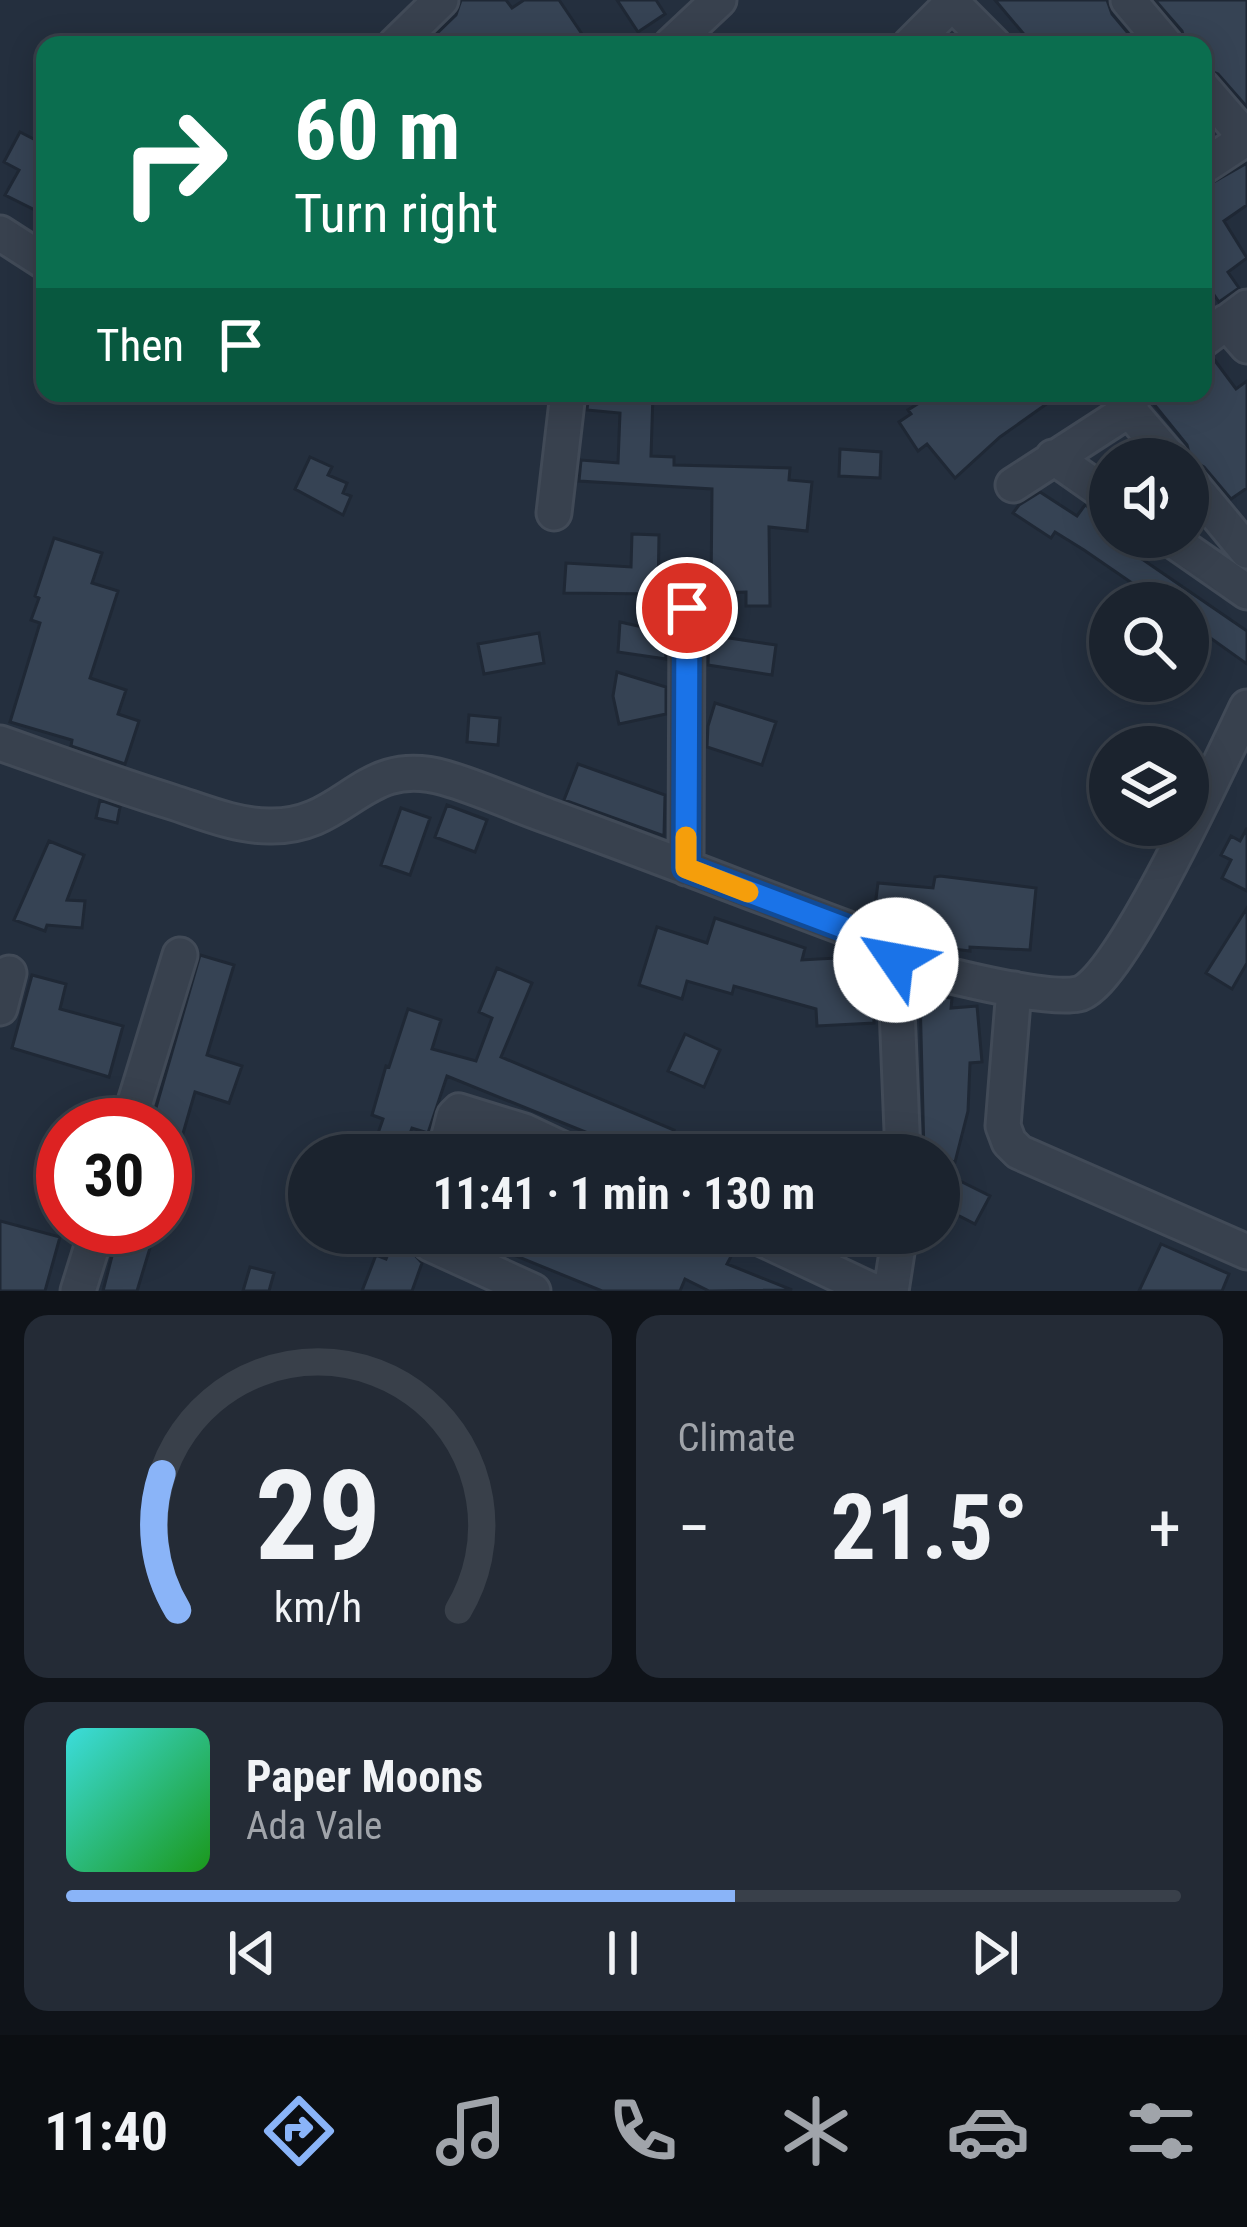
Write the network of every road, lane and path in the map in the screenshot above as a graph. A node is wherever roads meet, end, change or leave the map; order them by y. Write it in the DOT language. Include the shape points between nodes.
graph roads {
  1 [pos="441,0"];
  2 [pos="719,0"];
  3 [pos="1127,0"];
  4 [pos="953,1"];
  5 [pos="404,36"];
  6 [pos="681,36"];
  7 [pos="919,36"];
  8 [pos="986,36"];
  9 [pos="1158,36"];
  10 [pos="1212,98"];
  11 [pos="1247,138"];
  12 [pos="1212,160"];
  13 [pos="0,233"];
  14 [pos="36,256"];
  15 [pos="567,402"];
  16 [pos="1132,402"];
  17 [pos="1157,438"];
  18 [pos="1053,457"];
  19 [pos="1089,482"];
  20 [pos="1013,485"];
  21 [pos="1209,505"];
  22 [pos="554,513"];
  23 [pos="1247,551"];
  24 [pos="1198,558"];
  25 [pos="1247,592"];
  26 [pos="687,608"];
  27 [pos="1247,707"];
  28 [pos="0,743"];
  29 [pos="686,868"];
  30 [pos="180,955"];
  31 [pos="896,960"];
  32 [pos="9,973"];
  33 [pos="1014,989"];
  34 [pos="0,1008"];
  35 [pos="136,1098"];
  36 [pos="449,1134"];
  37 [pos="530,1134"];
  38 [pos="902,1134"];
  39 [pos="1247,1252"];
  40 [pos="90,1254"];
  41 [pos="452,1254"];
  42 [pos="780,1254"];
  43 [pos="897,1254"];
  44 [pos="812,1277"];
  45 [pos="78,1291"];
  46 [pos="533,1291"];
  47 [pos="873,1291"];
  48 [pos="891,1291"];
  1 -- 5 [label="street"];
  2 -- 6 [label="street"];
  3 -- 9 [label="street"];
  4 -- 7 [label="street"];
  4 -- 8 [label="street"];
  10 -- 11 [label="street"];
  11 -- 12 [label="street"];
  13 -- 14 [label="street"];
  15 -- 22 [label="street"];
  16 -- 17 [label="street"];
  16 -- 18 [label="street"];
  18 -- 19 [label="street"];
  18 -- 20 [label="street"];
  21 -- 23 [label="street"];
  24 -- 25 [label="street"];
  26 -- 29 [label="street"];
  27 -- 33 [label="street" via="1190,828 1097,983 1077,995"];
  28 -- 29 [label="street" via="268,826 302,823 386,775 414,771"];
  29 -- 31 [label="street" via="853,931"];
  30 -- 35 [label="street"];
  31 -- 33 [label="street"];
  31 -- 38 [label="street"];
  32 -- 34 [label="street"];
  33 -- 39 [label="street" via="1003,1126 1009,1142"];
  36 -- 37 [label="street" via="460,1111"];
  40 -- 45 [label="street"];
  41 -- 46 [label="street"];
  42 -- 44 [label="street"];
  43 -- 48 [label="street"];
  44 -- 47 [label="street"];
}
